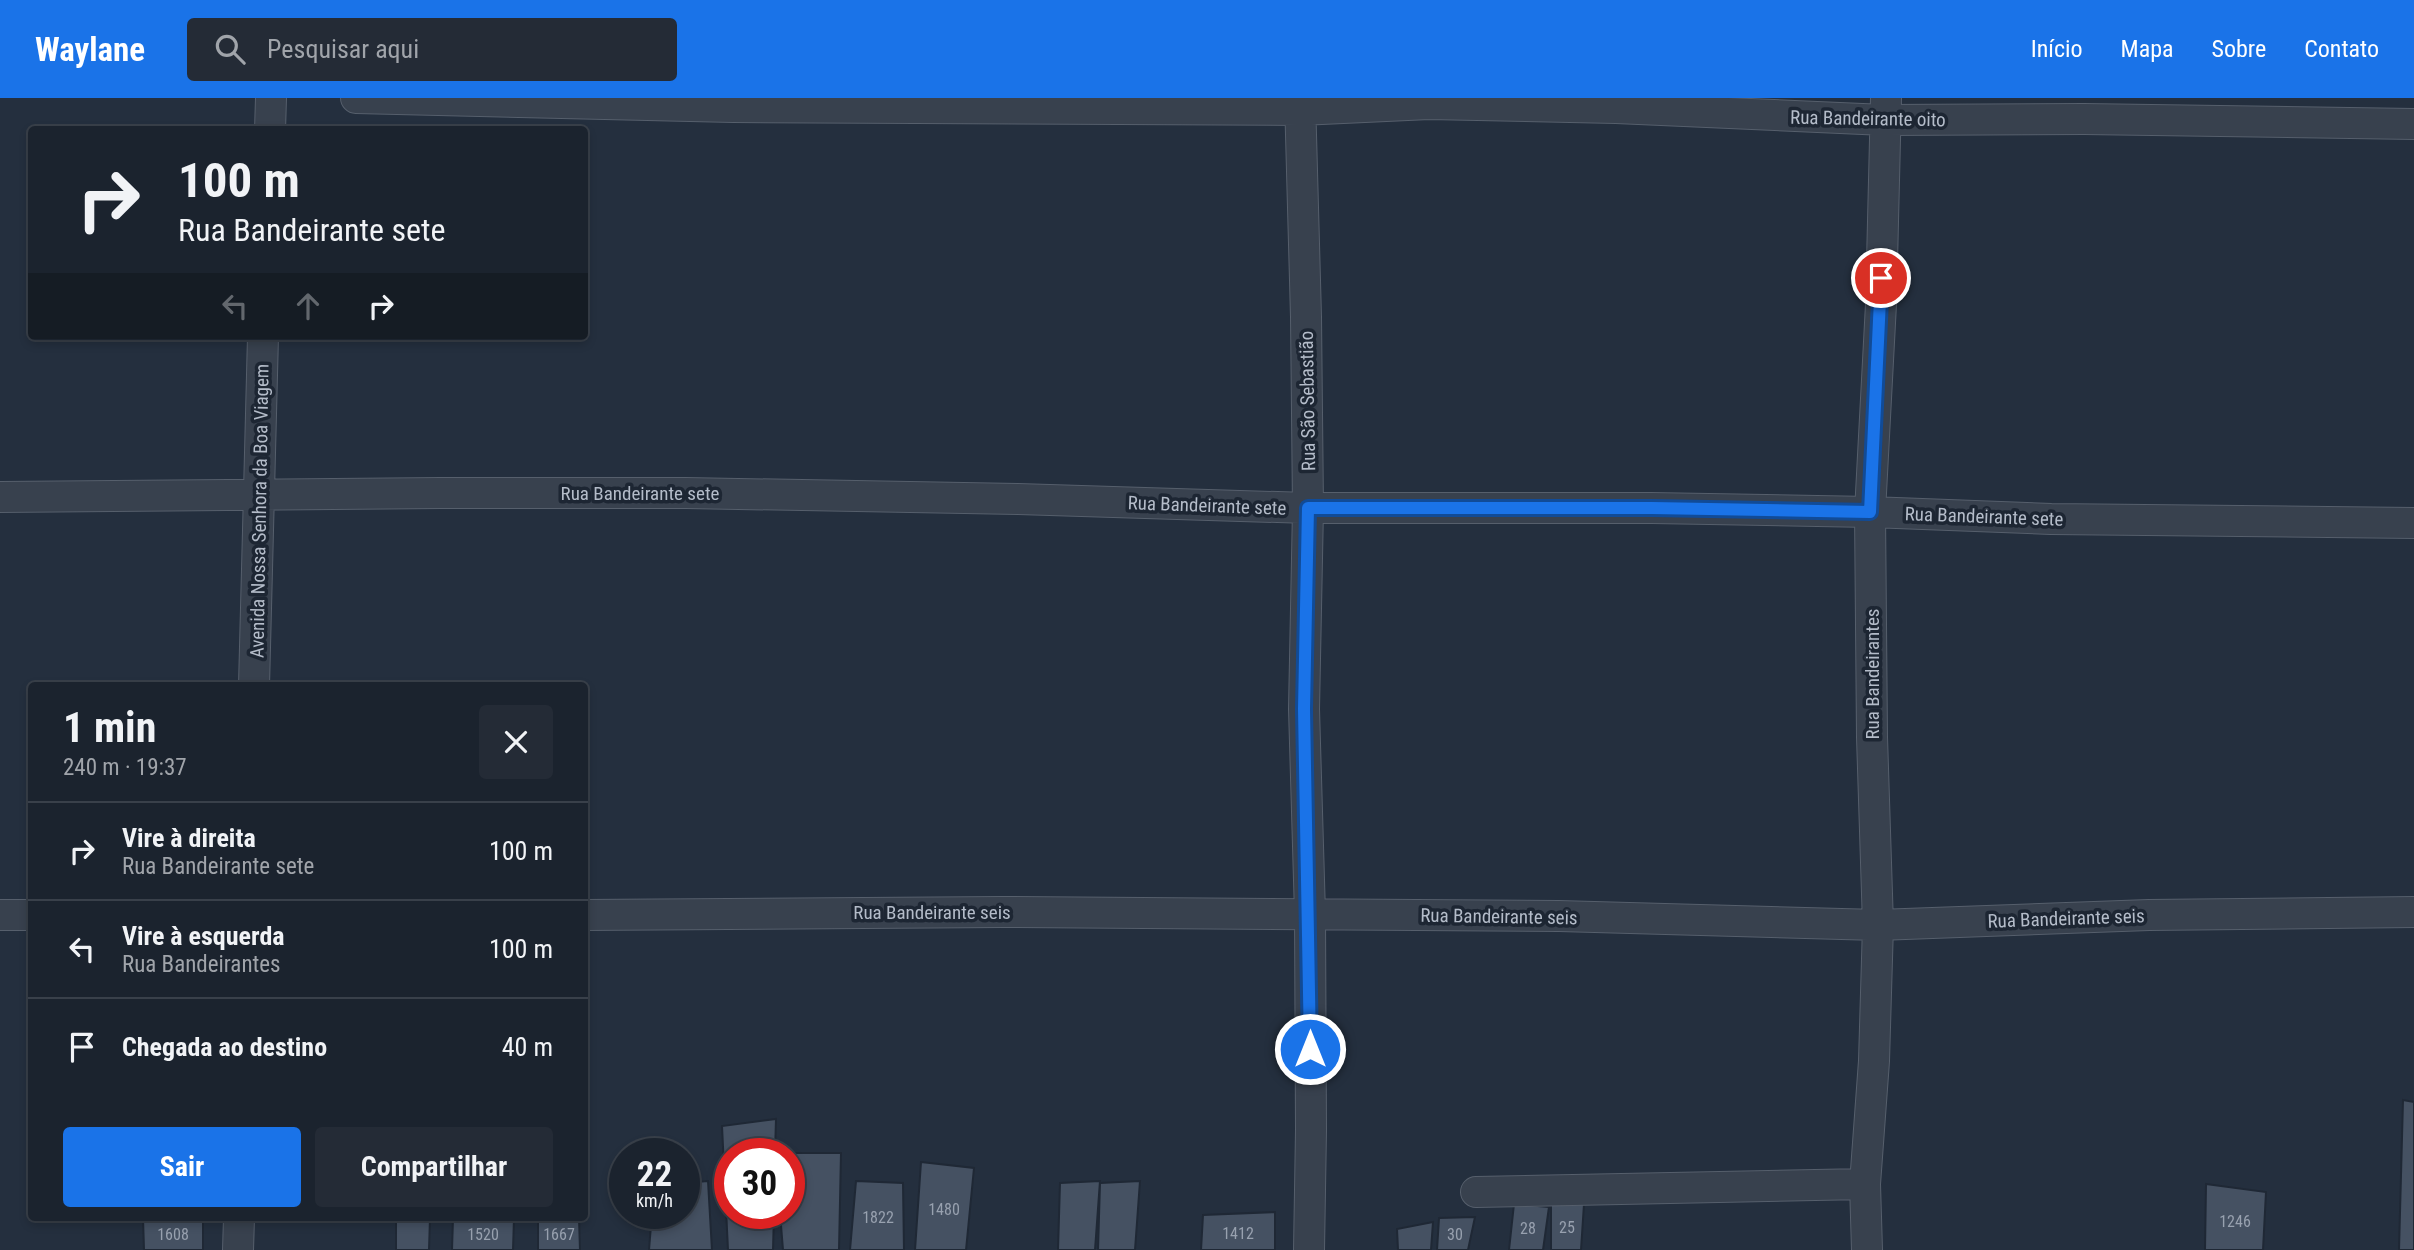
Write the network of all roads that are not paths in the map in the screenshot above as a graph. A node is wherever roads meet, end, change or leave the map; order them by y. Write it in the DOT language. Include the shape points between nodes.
graph roads {
  1 [pos="271,98"];
  2 [pos="356,98"];
  3 [pos="1300,104"];
  4 [pos="1885,109"];
  5 [pos="2414,124"];
  6 [pos="270,126"];
  7 [pos="263,340"];
  8 [pos="258,494"];
  9 [pos="0,497"];
  10 [pos="1308,508"];
  11 [pos="1870,512"];
  12 [pos="2414,523"];
  13 [pos="254,682"];
  14 [pos="2414,912"];
  15 [pos="1310,914"];
  16 [pos="0,915"];
  17 [pos="28,915"];
  18 [pos="588,915"];
  19 [pos="1878,925"];
  20 [pos="1866,1184"];
  21 [pos="1476,1192"];
  22 [pos="239,1221"];
  23 [pos="237,1250"];
  24 [pos="1309,1250"];
  25 [pos="1867,1250"];
  1 -- 6 [label="street"];
  2 -- 3 [label="street, Rua Bandeirante oito" via="733,107"];
  3 -- 4 [label="street, Rua Bandeirante oito"];
  3 -- 10 [label="street, Rua São Sebastião"];
  4 -- 5 [label="street, Rua Bandeirante oito" via="2084,119"];
  4 -- 11 [label="street, Rua Bandeirantes"];
  7 -- 8 [label="street, Avenida Nossa Senhora da Boa Viagem"];
  8 -- 9 [label="street, Rua Bandeirante sete"];
  8 -- 10 [label="street, Rua Bandeirante sete" via="714,494"];
  8 -- 13 [label="street, Avenida Nossa Senhora da Boa Viagem"];
  10 -- 11 [label="street, Rua Bandeirante sete"];
  10 -- 15 [label="street, Rua São Sebastião" via="1304,709"];
  11 -- 12 [label="street, Rua Bandeirante sete"];
  11 -- 19 [label="street, Rua Bandeirantes"];
  14 -- 19 [label="street, Rua Bandeirante seis"];
  15 -- 18 [label="street, Rua Bandeirante seis"];
  15 -- 19 [label="street, Rua Bandeirante seis"];
  15 -- 24 [label="street, Rua São Sebastião"];
  16 -- 17 [label="street"];
  19 -- 20 [label="street, Rua Bandeirantes"];
  20 -- 21 [label="street"];
  20 -- 25 [label="street, Rua Bandeirantes"];
  22 -- 23 [label="street"];
}
